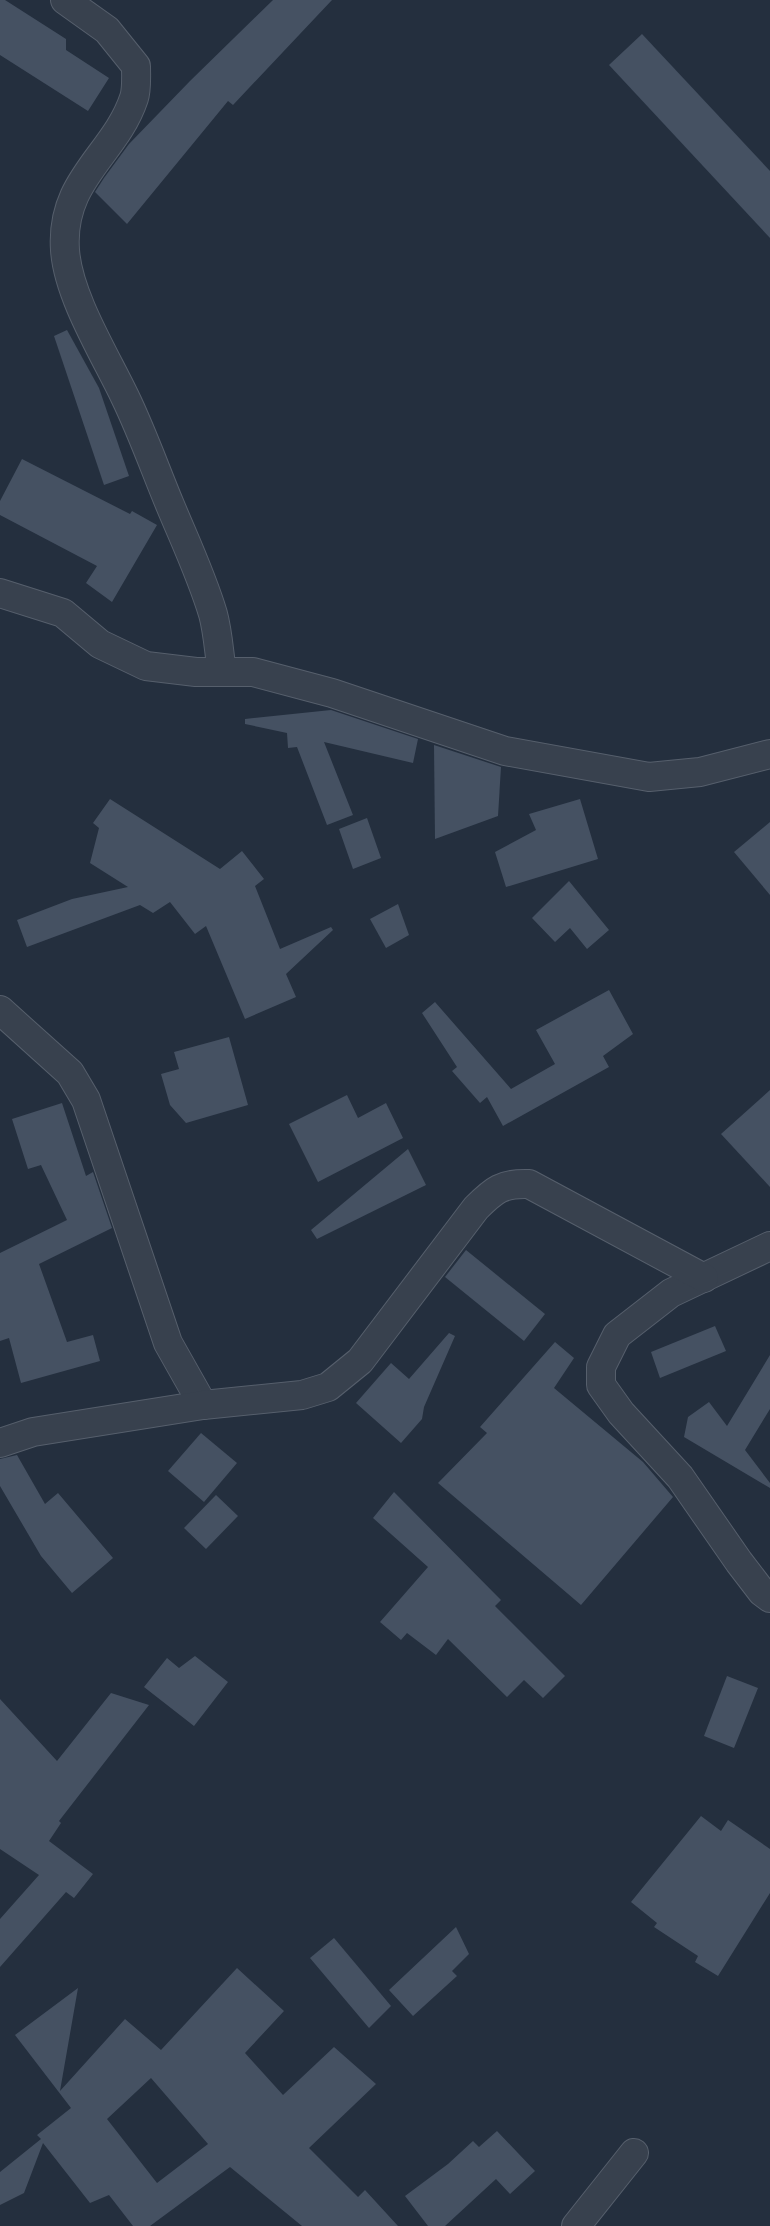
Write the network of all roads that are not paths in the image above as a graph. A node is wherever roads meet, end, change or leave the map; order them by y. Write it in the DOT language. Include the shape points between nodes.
graph roads {
  1 [pos="65,0"];
  2 [pos="0,593"];
  3 [pos="222,672"];
  4 [pos="770,754"];
  5 [pos="0,1010"];
  6 [pos="770,1246"];
  7 [pos="704,1278"];
  8 [pos="202,1405"];
  9 [pos="0,1443"];
  10 [pos="770,1598"];
  11 [pos="635,2153"];
  12 [pos="576,2226"];
  1 -- 3 [label="street" via="107,30 136,66 130,108 73,197 65,249 70,277 199,573 214,616"];
  2 -- 3 [label="street" via="63,613 100,644 146,666"];
  3 -- 4 [label="street" via="253,672 332,694 505,751 649,777 700,772"];
  5 -- 8 [label="street" via="70,1073 86,1100 168,1343"];
  6 -- 7 [label="street"];
  7 -- 8 [label="street" via="529,1184 510,1184 492,1192 476,1208 343,1377 302,1395"];
  7 -- 10 [label="street" via="671,1293 617,1335 601,1367 601,1385 680,1477 738,1562"];
  8 -- 9 [label="street" via="33,1432"];
  11 -- 12 [label="street"];
}
